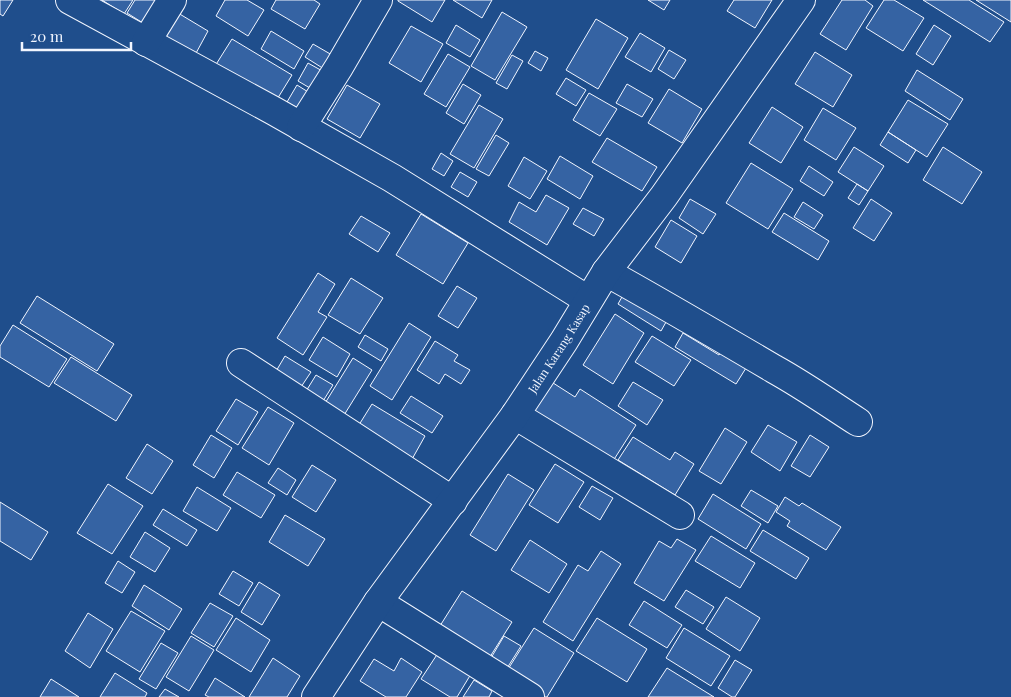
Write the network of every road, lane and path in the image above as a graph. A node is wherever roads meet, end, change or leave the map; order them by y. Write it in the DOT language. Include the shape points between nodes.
graph roads {
  1 [pos="70,0"];
  2 [pos="172,0"];
  3 [pos="378,0"];
  4 [pos="800,0"];
  5 [pos="146,42"];
  6 [pos="301,127"];
  7 [pos="606,272"];
  8 [pos="588,300"];
  9 [pos="241,363"];
  10 [pos="514,415"];
  11 [pos="858,422"];
  12 [pos="453,500"];
  13 [pos="680,515"];
  14 [pos="378,602"];
  15 [pos="316,697"];
  16 [pos="530,697"];
  1 -- 5 [label="street"];
  2 -- 5 [label="street"];
  3 -- 6 [label="street"];
  4 -- 7 [label="street, Jalan Karang Kasap" via="664,196"];
  5 -- 6 [label="street"];
  6 -- 8 [label="street" via="392,178"];
  7 -- 8 [label="street, Jalan Karang Kasap"];
  7 -- 11 [label="street" via="775,369"];
  8 -- 10 [label="street, Jalan Karang Kasap"];
  9 -- 12 [label="street"];
  10 -- 12 [label="street, Jalan Karang Kasap"];
  10 -- 13 [label="street"];
  12 -- 14 [label="street, Jalan Karang Kasap"];
  14 -- 15 [label="street, Jalan Karang Kasap"];
  14 -- 16 [label="street"];
}
